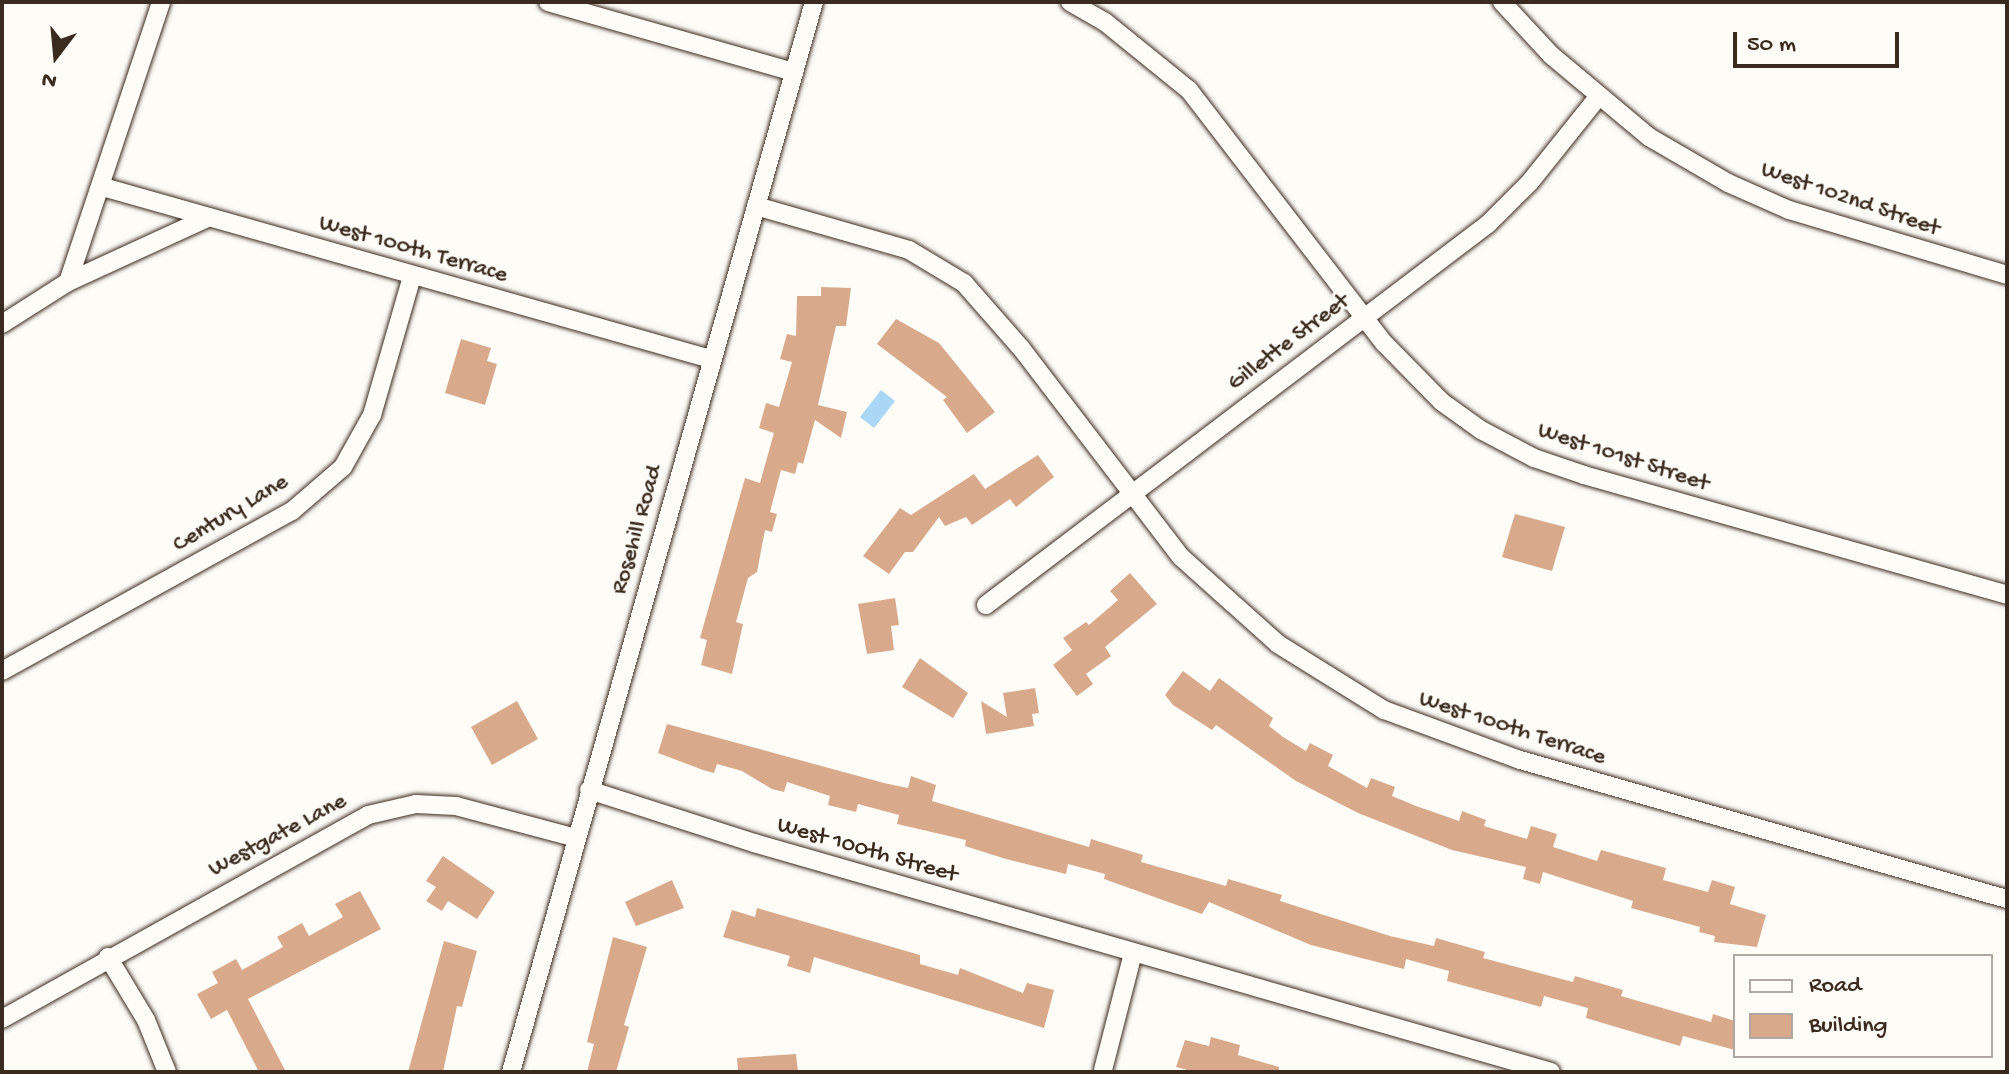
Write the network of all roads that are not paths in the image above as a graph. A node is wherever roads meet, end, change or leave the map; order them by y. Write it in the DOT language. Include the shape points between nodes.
graph roads {
  1 [pos="161,2"];
  2 [pos="548,2"];
  3 [pos="814,2"];
  4 [pos="1070,2"];
  5 [pos="1502,2"];
  6 [pos="794,72"];
  7 [pos="1599,96"];
  8 [pos="103,187"];
  9 [pos="756,206"];
  10 [pos="209,217"];
  11 [pos="2007,275"];
  12 [pos="412,276"];
  13 [pos="68,282"];
  14 [pos="1364,317"];
  15 [pos="2,324"];
  16 [pos="711,359"];
  17 [pos="1130,493"];
  18 [pos="2007,595"];
  19 [pos="986,605"];
  20 [pos="2,671"];
  21 [pos="589,790"];
  22 [pos="576,838"];
  23 [pos="2007,899"];
  24 [pos="1133,953"];
  25 [pos="108,957"];
  26 [pos="2,1019"];
  27 [pos="1490,1064"];
  28 [pos="1103,1070"];
  29 [pos="167,1072"];
  30 [pos="511,1072"];
  31 [pos="1551,1072"];
  1 -- 8 [label="street"];
  2 -- 6 [label="street"];
  3 -- 6 [label="street, Rosehill Road"];
  4 -- 14 [label="street, West 101st Street" via="1148,53 1189,90"];
  5 -- 7 [label="street, West 102nd Street"];
  6 -- 9 [label="street, Rosehill Road"];
  7 -- 11 [label="street, West 102nd Street" via="1649,137 1728,183 1789,210"];
  7 -- 14 [label="street, Gillette Street" via="1530,182 1488,224"];
  8 -- 10 [label="street, West 100th Terrace"];
  8 -- 13 [label="street"];
  9 -- 16 [label="street, Rosehill Road"];
  9 -- 17 [label="street, West 100th Terrace" via="909,250 964,283 1021,348"];
  10 -- 12 [label="street, West 100th Terrace"];
  10 -- 13 [label="street"];
  12 -- 16 [label="street, West 100th Terrace"];
  12 -- 20 [label="street, Century Lane" via="372,415 343,467 292,511"];
  13 -- 15 [label="street"];
  14 -- 17 [label="street, Gillette Street"];
  14 -- 18 [label="street, West 101st Street" via="1442,402 1534,458"];
  16 -- 21 [label="street, Rosehill Road"];
  17 -- 19 [label="street, Gillette Street"];
  17 -- 23 [label="street, West 100th Terrace" via="1217,593 1314,670 1384,710 1520,760"];
  21 -- 22 [label="street, Rosehill Road"];
  21 -- 24 [label="street, West 100th Street"];
  22 -- 25 [label="street, Westgate Lane" via="456,806 416,804 368,815"];
  22 -- 30 [label="street, Rosehill Road"];
  24 -- 27 [label="street, West 100th Street"];
  24 -- 28 [label="street"];
  25 -- 26 [label="street, Westgate Lane"];
  25 -- 29 [label="street" via="156,1040"];
  27 -- 31 [label="street, West 100th Street"];
}
